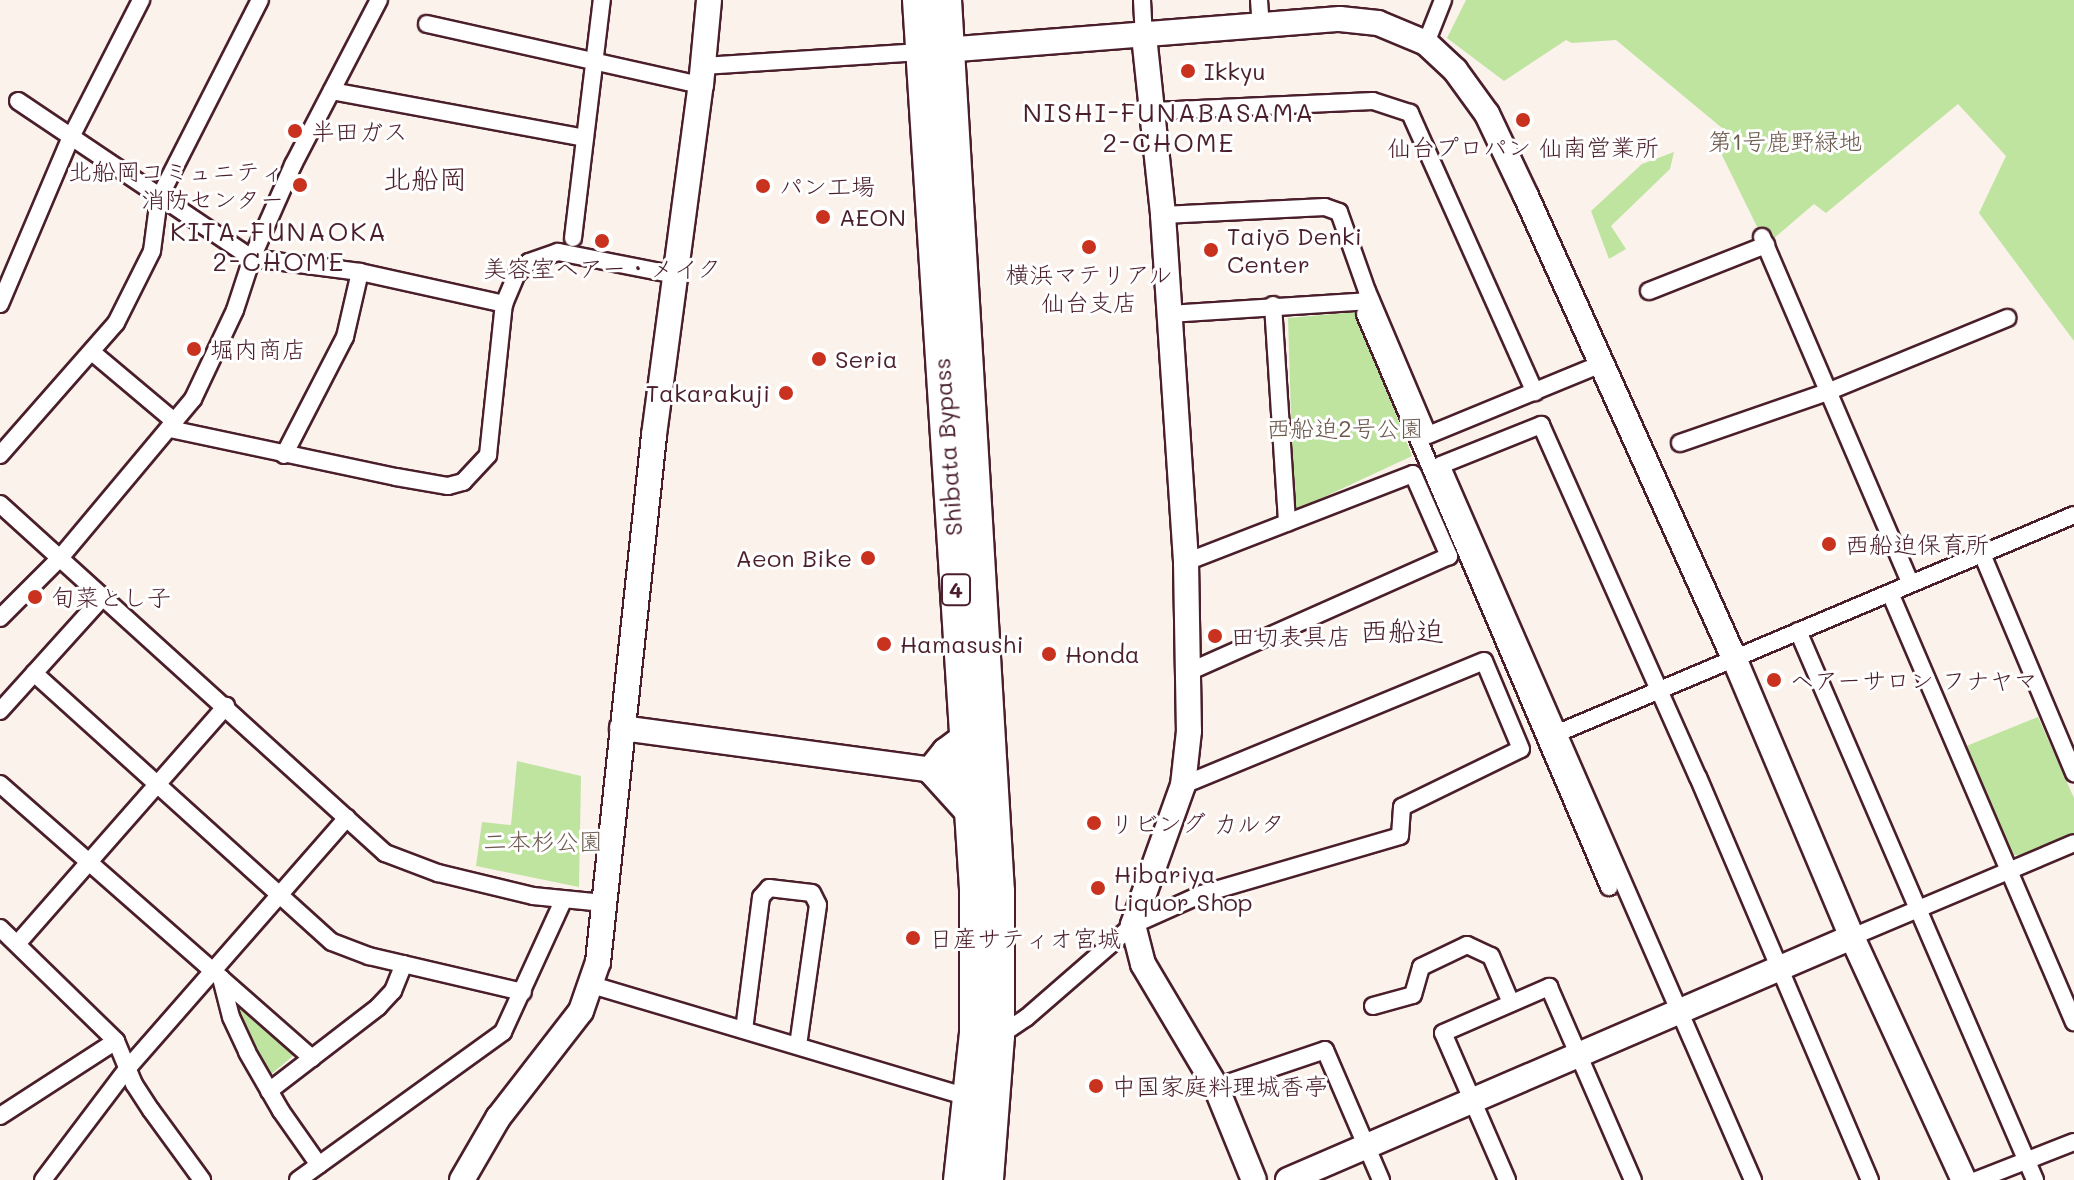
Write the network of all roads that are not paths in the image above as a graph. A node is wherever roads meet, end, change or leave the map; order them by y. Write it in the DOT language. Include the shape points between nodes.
graph roads {
  1 [pos="141,0"];
  2 [pos="260,0"];
  3 [pos="379,0"];
  4 [pos="602,0"];
  5 [pos="709,0"];
  6 [pos="918,0"];
  7 [pos="946,0"];
  8 [pos="1142,0"];
  9 [pos="1259,0"];
  10 [pos="1443,0"];
  11 [pos="427,24"];
  12 [pos="1261,26"];
  13 [pos="1144,36"];
  14 [pos="1426,43"];
  15 [pos="935,51"];
  16 [pos="594,64"];
  17 [pos="702,76"];
  18 [pos="332,91"];
  19 [pos="18,101"];
  20 [pos="1154,111"];
  21 [pos="71,137"];
  22 [pos="585,138"];
  23 [pos="159,198"];
  24 [pos="1163,215"];
  25 [pos="573,238"];
  26 [pos="252,258"];
  27 [pos="360,272"];
  28 [pos="675,275"];
  29 [pos="1649,291"];
  30 [pos="0,304"];
  31 [pos="504,304"];
  32 [pos="1273,305"];
  33 [pos="1368,308"];
  34 [pos="1169,314"];
  35 [pos="2007,318"];
  36 [pos="92,352"];
  37 [pos="1601,364"];
  38 [pos="1535,392"];
  39 [pos="1827,392"];
  40 [pos="173,426"];
  41 [pos="1680,443"];
  42 [pos="0,455"];
  43 [pos="284,455"];
  44 [pos="3,514"];
  45 [pos="2073,518"];
  46 [pos="1287,523"];
  47 [pos="1982,554"];
  48 [pos="60,558"];
  49 [pos="1186,562"];
  50 [pos="1910,583"];
  51 [pos="1890,593"];
  52 [pos="103,597"];
  53 [pos="0,618"];
  54 [pos="1798,631"];
  55 [pos="1734,658"];
  56 [pos="1189,672"];
  57 [pos="34,673"];
  58 [pos="1660,690"];
  59 [pos="226,706"];
  60 [pos="0,711"];
  61 [pos="622,728"];
  62 [pos="1558,733"];
  63 [pos="967,738"];
  64 [pos="933,770"];
  65 [pos="2074,773"];
  66 [pos="0,784"];
  67 [pos="158,784"];
  68 [pos="1183,785"];
  69 [pos="972,813"];
  70 [pos="347,818"];
  71 [pos="2074,843"];
  72 [pos="89,863"];
  73 [pos="2008,871"];
  74 [pos="1609,887"];
  75 [pos="281,896"];
  76 [pos="563,901"];
  77 [pos="604,903"];
  78 [pos="1918,908"];
  79 [pos="1133,925"];
  80 [pos="0,928"];
  81 [pos="1852,937"];
  82 [pos="17,944"];
  83 [pos="404,964"];
  84 [pos="1779,968"];
  85 [pos="217,975"];
  86 [pos="592,985"];
  87 [pos="523,992"];
  88 [pos="1511,1003"];
  89 [pos="1373,1006"];
  90 [pos="1677,1012"];
  91 [pos="2074,1022"];
  92 [pos="744,1030"];
  93 [pos="999,1036"];
  94 [pos="116,1041"];
  95 [pos="798,1045"];
  96 [pos="1578,1055"];
  97 [pos="312,1058"];
  98 [pos="127,1069"];
  99 [pos="1216,1087"];
  100 [pos="269,1091"];
  101 [pos="970,1098"];
  102 [pos="1472,1101"];
  103 [pos="0,1116"];
  104 [pos="2074,1142"];
  105 [pos="1365,1145"];
  106 [pos="2027,1161"];
  107 [pos="319,1165"];
  108 [pos="51,1177"];
  109 [pos="197,1178"];
  110 [pos="298,1180"];
  111 [pos="462,1180"];
  112 [pos="959,1180"];
  113 [pos="988,1180"];
  114 [pos="1254,1180"];
  115 [pos="1288,1180"];
  116 [pos="1381,1180"];
  117 [pos="1507,1180"];
  118 [pos="1633,1180"];
  119 [pos="1753,1180"];
  120 [pos="1870,1180"];
  121 [pos="1964,1180"];
  122 [pos="1977,1180"];
  123 [pos="2035,1180"];
  1 -- 21 [label="street"];
  2 -- 23 [label="street"];
  3 -- 18 [label="street"];
  4 -- 16 [label="street"];
  5 -- 17 [label="street"];
  6 -- 15 [label="highway, Shibata Bypass / 4"];
  7 -- 15 [label="highway, Shibata Bypass / 4"];
  8 -- 13 [label="street"];
  9 -- 12 [label="street"];
  10 -- 14 [label="street"];
  11 -- 16 [label="street"];
  12 -- 13 [label="street"];
  12 -- 14 [label="street" via="1359,21 1378,23"];
  13 -- 15 [label="street"];
  13 -- 20 [label="street"];
  14 -- 37 [label="street" via="1455,70 1487,114"];
  15 -- 17 [label="street"];
  15 -- 63 [label="highway, Shibata Bypass / 4"];
  15 -- 93 [label="highway, Shibata Bypass / 4" via="999,891"];
  16 -- 17 [label="street"];
  16 -- 22 [label="street"];
  17 -- 28 [label="street"];
  18 -- 22 [label="street"];
  18 -- 26 [label="street"];
  19 -- 21 [label="street"];
  20 -- 24 [label="street"];
  20 -- 38 [label="street" via="1373,101 1410,113"];
  21 -- 23 [label="street"];
  21 -- 30 [label="street"];
  22 -- 25 [label="street"];
  23 -- 26 [label="street"];
  23 -- 36 [label="street" via="152,251 116,323"];
  24 -- 33 [label="street" via="1325,207 1339,212"];
  24 -- 34 [label="street"];
  26 -- 27 [label="street"];
  26 -- 40 [label="street" via="235,310 193,399"];
  27 -- 31 [label="street"];
  27 -- 43 [label="street" via="345,337"];
  28 -- 31 [label="street" via="558,252 544,254 517,274"];
  28 -- 61 [label="street"];
  29 -- 39 [label="street" via="1764,241"];
  31 -- 43 [label="street" via="488,455 463,482 448,486"];
  32 -- 33 [label="street"];
  32 -- 34 [label="street"];
  32 -- 46 [label="street"];
  33 -- 38 [label="street" via="1428,435"];
  33 -- 74 [label="street"];
  34 -- 49 [label="street"];
  35 -- 39 [label="street"];
  36 -- 40 [label="street"];
  36 -- 42 [label="street"];
  37 -- 38 [label="street"];
  37 -- 55 [label="street"];
  39 -- 41 [label="street"];
  39 -- 50 [label="street"];
  40 -- 43 [label="street"];
  40 -- 48 [label="street"];
  44 -- 48 [label="street"];
  45 -- 47 [label="street"];
  46 -- 49 [label="street"];
  46 -- 56 [label="street" via="1413,474 1449,556"];
  47 -- 50 [label="street"];
  47 -- 65 [label="street"];
  48 -- 52 [label="street"];
  48 -- 53 [label="street"];
  49 -- 56 [label="street"];
  50 -- 51 [label="street"];
  51 -- 54 [label="street"];
  51 -- 73 [label="street"];
  52 -- 57 [label="street"];
  52 -- 59 [label="street"];
  54 -- 55 [label="street"];
  54 -- 78 [label="street"];
  55 -- 58 [label="street"];
  55 -- 81 [label="street"];
  56 -- 68 [label="street"];
  57 -- 60 [label="street"];
  57 -- 67 [label="street"];
  58 -- 62 [label="street"];
  58 -- 62 [label="street" via="1541,425 1441,465"];
  58 -- 84 [label="street"];
  59 -- 67 [label="street"];
  59 -- 70 [label="street"];
  61 -- 64 [label="street"];
  61 -- 77 [label="street"];
  62 -- 90 [label="street"];
  63 -- 64 [label="highway"];
  63 -- 69 [label="highway, Shibata Bypass / 4"];
  64 -- 69 [label="highway"];
  66 -- 72 [label="street"];
  67 -- 72 [label="street"];
  67 -- 75 [label="street"];
  68 -- 79 [label="street"];
  68 -- 79 [label="street" via="1484,661 1521,749 1402,807 1400,836 1202,894"];
  69 -- 101 [label="highway, Shibata Bypass / 4" via="977,968"];
  70 -- 75 [label="street"];
  70 -- 76 [label="street" via="385,853 425,868"];
  71 -- 73 [label="street"];
  72 -- 82 [label="street"];
  72 -- 85 [label="street"];
  73 -- 78 [label="street"];
  73 -- 91 [label="street"];
  75 -- 83 [label="street" via="332,942"];
  75 -- 85 [label="street"];
  76 -- 77 [label="street"];
  76 -- 87 [label="street"];
  77 -- 86 [label="street"];
  78 -- 81 [label="street"];
  78 -- 106 [label="street"];
  79 -- 93 [label="street"];
  79 -- 99 [label="street" via="1143,964"];
  80 -- 82 [label="street"];
  81 -- 84 [label="street"];
  81 -- 121 [label="street"];
  82 -- 94 [label="street"];
  83 -- 87 [label="street"];
  83 -- 97 [label="street" via="386,999"];
  84 -- 90 [label="street"];
  84 -- 120 [label="street"];
  85 -- 97 [label="street"];
  85 -- 98 [label="street"];
  85 -- 100 [label="street" via="231,1017"];
  86 -- 92 [label="street"];
  86 -- 111 [label="street" via="567,1032 498,1118"];
  87 -- 107 [label="street" via="503,1032"];
  88 -- 89 [label="street" via="1491,956 1467,945 1421,967 1413,995"];
  88 -- 96 [label="street" via="1549,987"];
  88 -- 102 [label="street" via="1443,1033"];
  90 -- 96 [label="street"];
  90 -- 119 [label="street"];
  92 -- 95 [label="street"];
  92 -- 95 [label="street" via="761,897 769,888 812,893 818,905"];
  93 -- 113 [label="highway, Shibata Bypass / 4"];
  94 -- 98 [label="street"];
  94 -- 103 [label="street"];
  95 -- 101 [label="street"];
  96 -- 102 [label="street"];
  96 -- 118 [label="street"];
  97 -- 100 [label="street"];
  98 -- 108 [label="street"];
  98 -- 109 [label="street"];
  99 -- 105 [label="street" via="1325,1050"];
  99 -- 114 [label="street"];
  100 -- 107 [label="street"];
  101 -- 112 [label="highway, Shibata Bypass / 4"];
  102 -- 105 [label="street"];
  102 -- 117 [label="street"];
  104 -- 106 [label="street"];
  105 -- 115 [label="street"];
  105 -- 116 [label="street"];
  106 -- 122 [label="street"];
  106 -- 123 [label="street"];
  107 -- 110 [label="street"];
}
